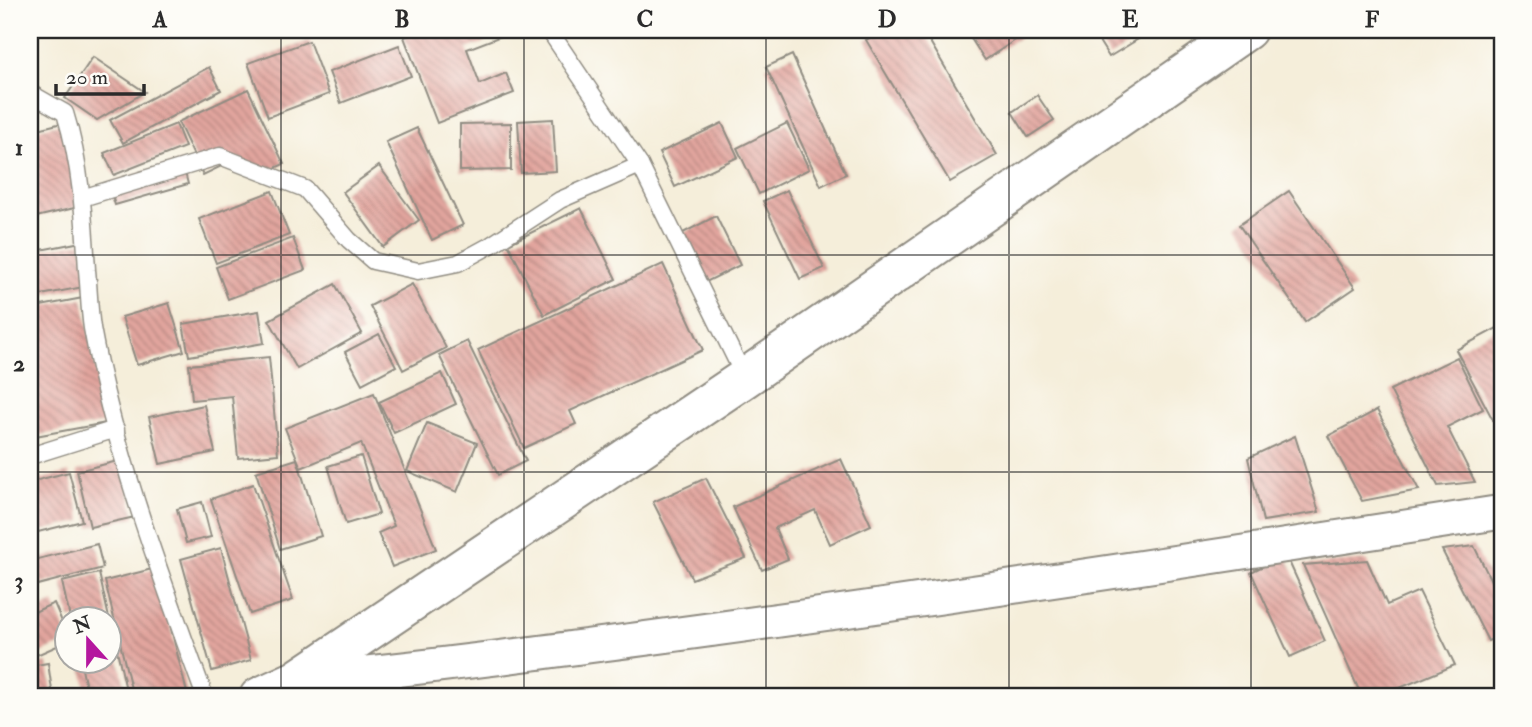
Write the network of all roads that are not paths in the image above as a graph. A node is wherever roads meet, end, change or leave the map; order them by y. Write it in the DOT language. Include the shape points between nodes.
graph roads {
  1 [pos="550,30"];
  2 [pos="1247,30"];
  3 [pos="30,93"];
  4 [pos="640,165"];
  5 [pos="82,198"];
  6 [pos="745,378"];
  7 [pos="116,429"];
  8 [pos="30,456"];
  9 [pos="1502,512"];
  10 [pos="296,680"];
  11 [pos="205,697"];
  12 [pos="259,697"];
  1 -- 4 [label="lane"];
  2 -- 6 [label="street"];
  3 -- 5 [label="lane" via="65,113"];
  4 -- 5 [label="lane" via="560,200 458,263 418,271 373,261 305,189 220,156"];
  4 -- 6 [label="lane"];
  5 -- 7 [label="lane" via="92,326"];
  6 -- 10 [label="street"];
  7 -- 8 [label="lane"];
  7 -- 11 [label="lane" via="144,529"];
  9 -- 10 [label="street" via="853,610 422,668"];
  10 -- 12 [label="street"];
}
